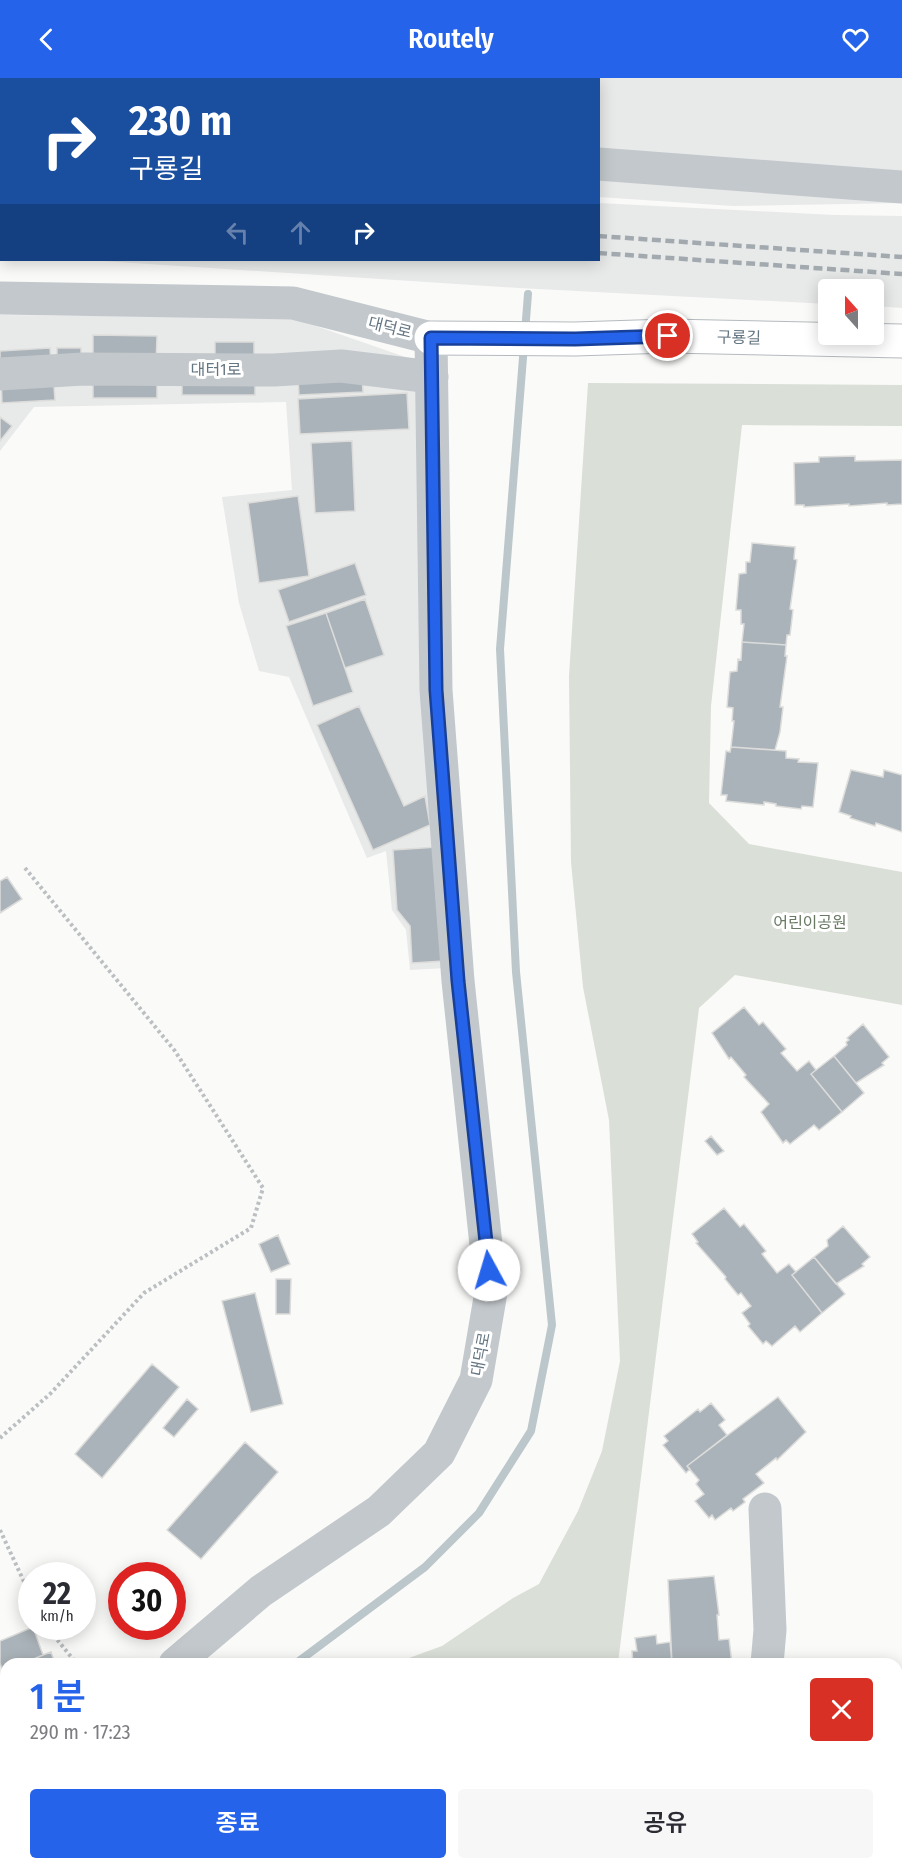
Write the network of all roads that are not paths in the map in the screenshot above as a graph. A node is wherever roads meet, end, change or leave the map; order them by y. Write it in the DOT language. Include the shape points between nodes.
graph roads {
  1 [pos="600,164"];
  2 [pos="902,187"];
  3 [pos="0,298"];
  4 [pos="442,338"];
  5 [pos="902,341"];
  6 [pos="0,374"];
  7 [pos="432,377"];
  8 [pos="765,1509"];
  9 [pos="182,1658"];
  10 [pos="768,1658"];
  1 -- 2 [label="street"];
  3 -- 4 [label="street, 대덕로" via="293,303"];
  4 -- 5 [label="main road, 구룡길" via="668,336"];
  4 -- 7 [label="street, 대덕로"];
  6 -- 7 [label="street, 대터1로" via="83,369 274,370 341,366"];
  7 -- 9 [label="street, 대덕로" via="436,690 458,981 491,1292 476,1380 439,1453 379,1511 261,1591"];
  8 -- 10 [label="street"];
}
